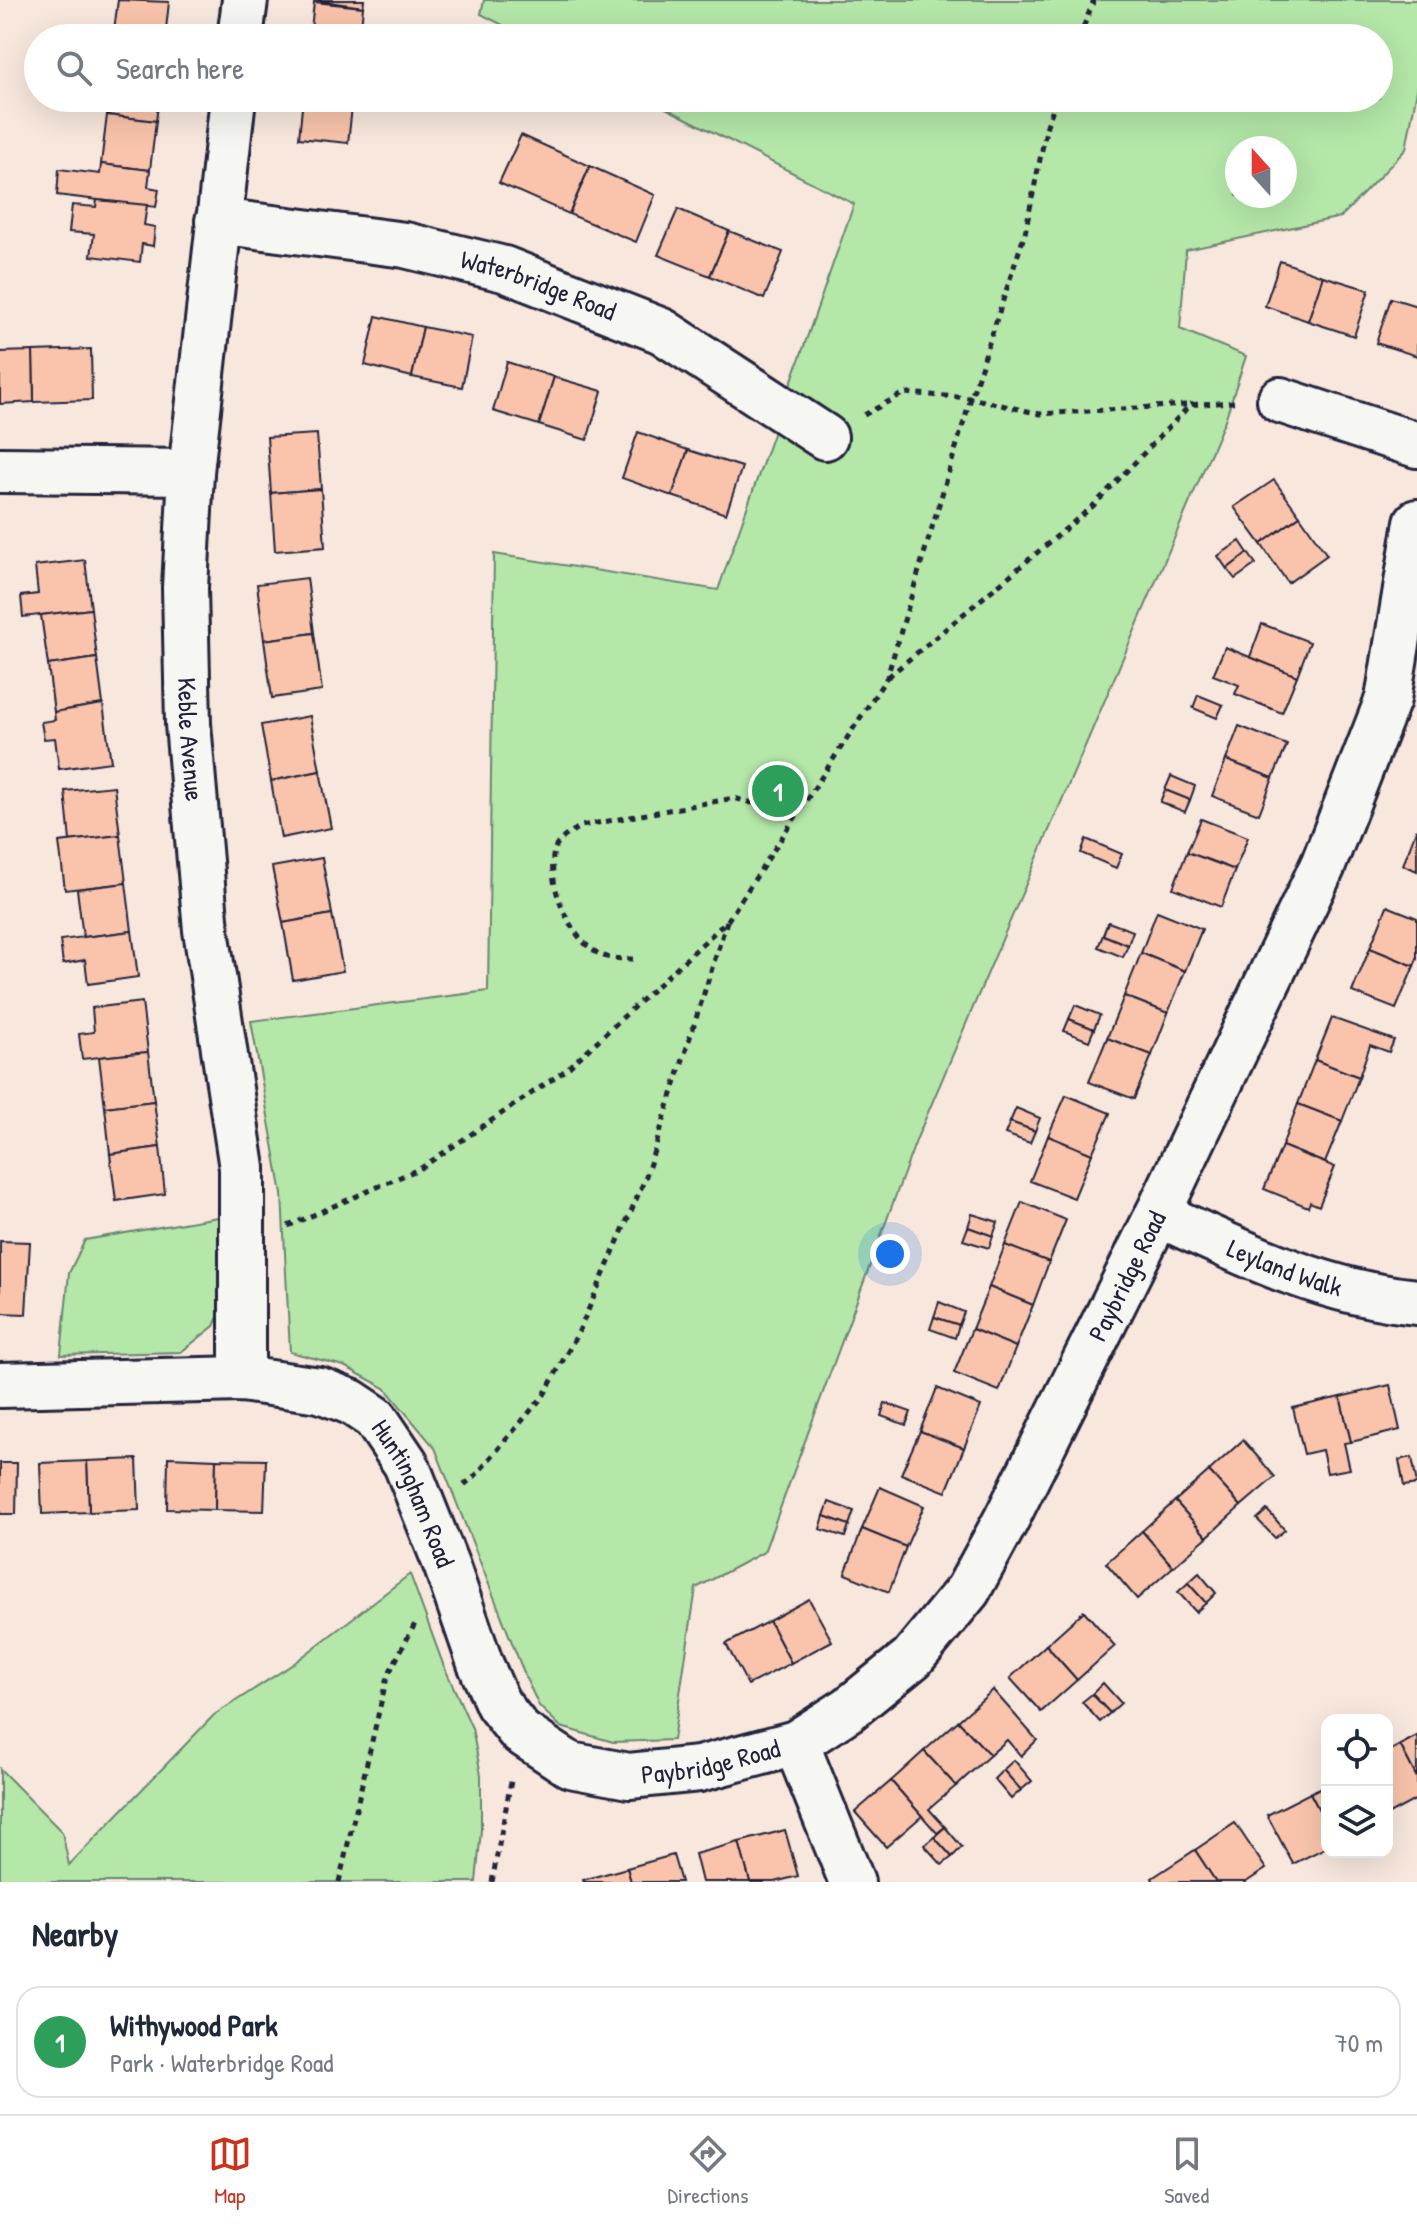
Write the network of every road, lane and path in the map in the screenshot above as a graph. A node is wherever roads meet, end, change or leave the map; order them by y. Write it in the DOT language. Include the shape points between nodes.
graph roads {
  1 [pos="245,0"];
  2 [pos="1094,0"];
  3 [pos="242,24"];
  4 [pos="1085,24"];
  5 [pos="231,112"];
  6 [pos="1052,112"];
  7 [pos="218,221"];
  8 [pos="971,398"];
  9 [pos="1280,400"];
  10 [pos="1192,403"];
  11 [pos="825,437"];
  12 [pos="1417,445"];
  13 [pos="0,470"];
  14 [pos="191,472"];
  15 [pos="1417,522"];
  16 [pos="887,677"];
  17 [pos="796,815"];
  18 [pos="728,920"];
  19 [pos="633,959"];
  20 [pos="1158,1214"];
  21 [pos="242,1246"];
  22 [pos="1417,1302"];
  23 [pos="242,1379"];
  24 [pos="0,1385"];
  25 [pos="426,1513"];
  26 [pos="447,1567"];
  27 [pos="520,1732"];
  28 [pos="796,1743"];
  29 [pos="570,1765"];
  30 [pos="339,1882"];
  31 [pos="492,1882"];
  32 [pos="852,1882"];
  1 -- 3 [label="street"];
  2 -- 4 [label="path"];
  5 -- 7 [label="street, Keble Avenue"];
  6 -- 8 [label="path" via="1025,233"];
  7 -- 11 [label="street, Waterbridge Road" via="405,245 504,269 662,331"];
  7 -- 14 [label="street, Keble Avenue"];
  8 -- 10 [label="path" via="1040,414"];
  8 -- 11 [label="path" via="904,393"];
  8 -- 16 [label="path"];
  9 -- 10 [label="path"];
  9 -- 12 [label="street"];
  10 -- 16 [label="path" via="1093,506"];
  13 -- 14 [label="street"];
  14 -- 21 [label="street, Keble Avenue" via="185,588 188,724 206,930 242,1168"];
  15 -- 20 [label="street, Paybridge Road" via="1388,699 1323,865"];
  16 -- 17 [label="path"];
  17 -- 18 [label="path"];
  17 -- 19 [label="path" via="734,798 581,826 564,837 554,849 554,883 565,916 582,940 605,957"];
  18 -- 21 [label="path" via="566,1070 421,1168"];
  18 -- 25 [label="path" via="645,1179 579,1331 544,1395 476,1475"];
  20 -- 22 [label="street, Leyland Walk" via="1279,1269 1348,1291"];
  20 -- 28 [label="street, Paybridge Road" via="968,1590 912,1658"];
  21 -- 23 [label="street, Keble Avenue"];
  23 -- 24 [label="street, Huntingham Road"];
  23 -- 25 [label="street, Huntingham Road" via="320,1390 375,1418 406,1464"];
  25 -- 26 [label="street, Huntingham Road"];
  26 -- 27 [label="street, Huntingham Road" via="486,1677"];
  26 -- 30 [label="path" via="387,1677"];
  27 -- 29 [label="street, Huntingham Road"];
  27 -- 31 [label="path"];
  28 -- 29 [label="street, Paybridge Road" via="699,1769 629,1776"];
  28 -- 32 [label="street"];
}
